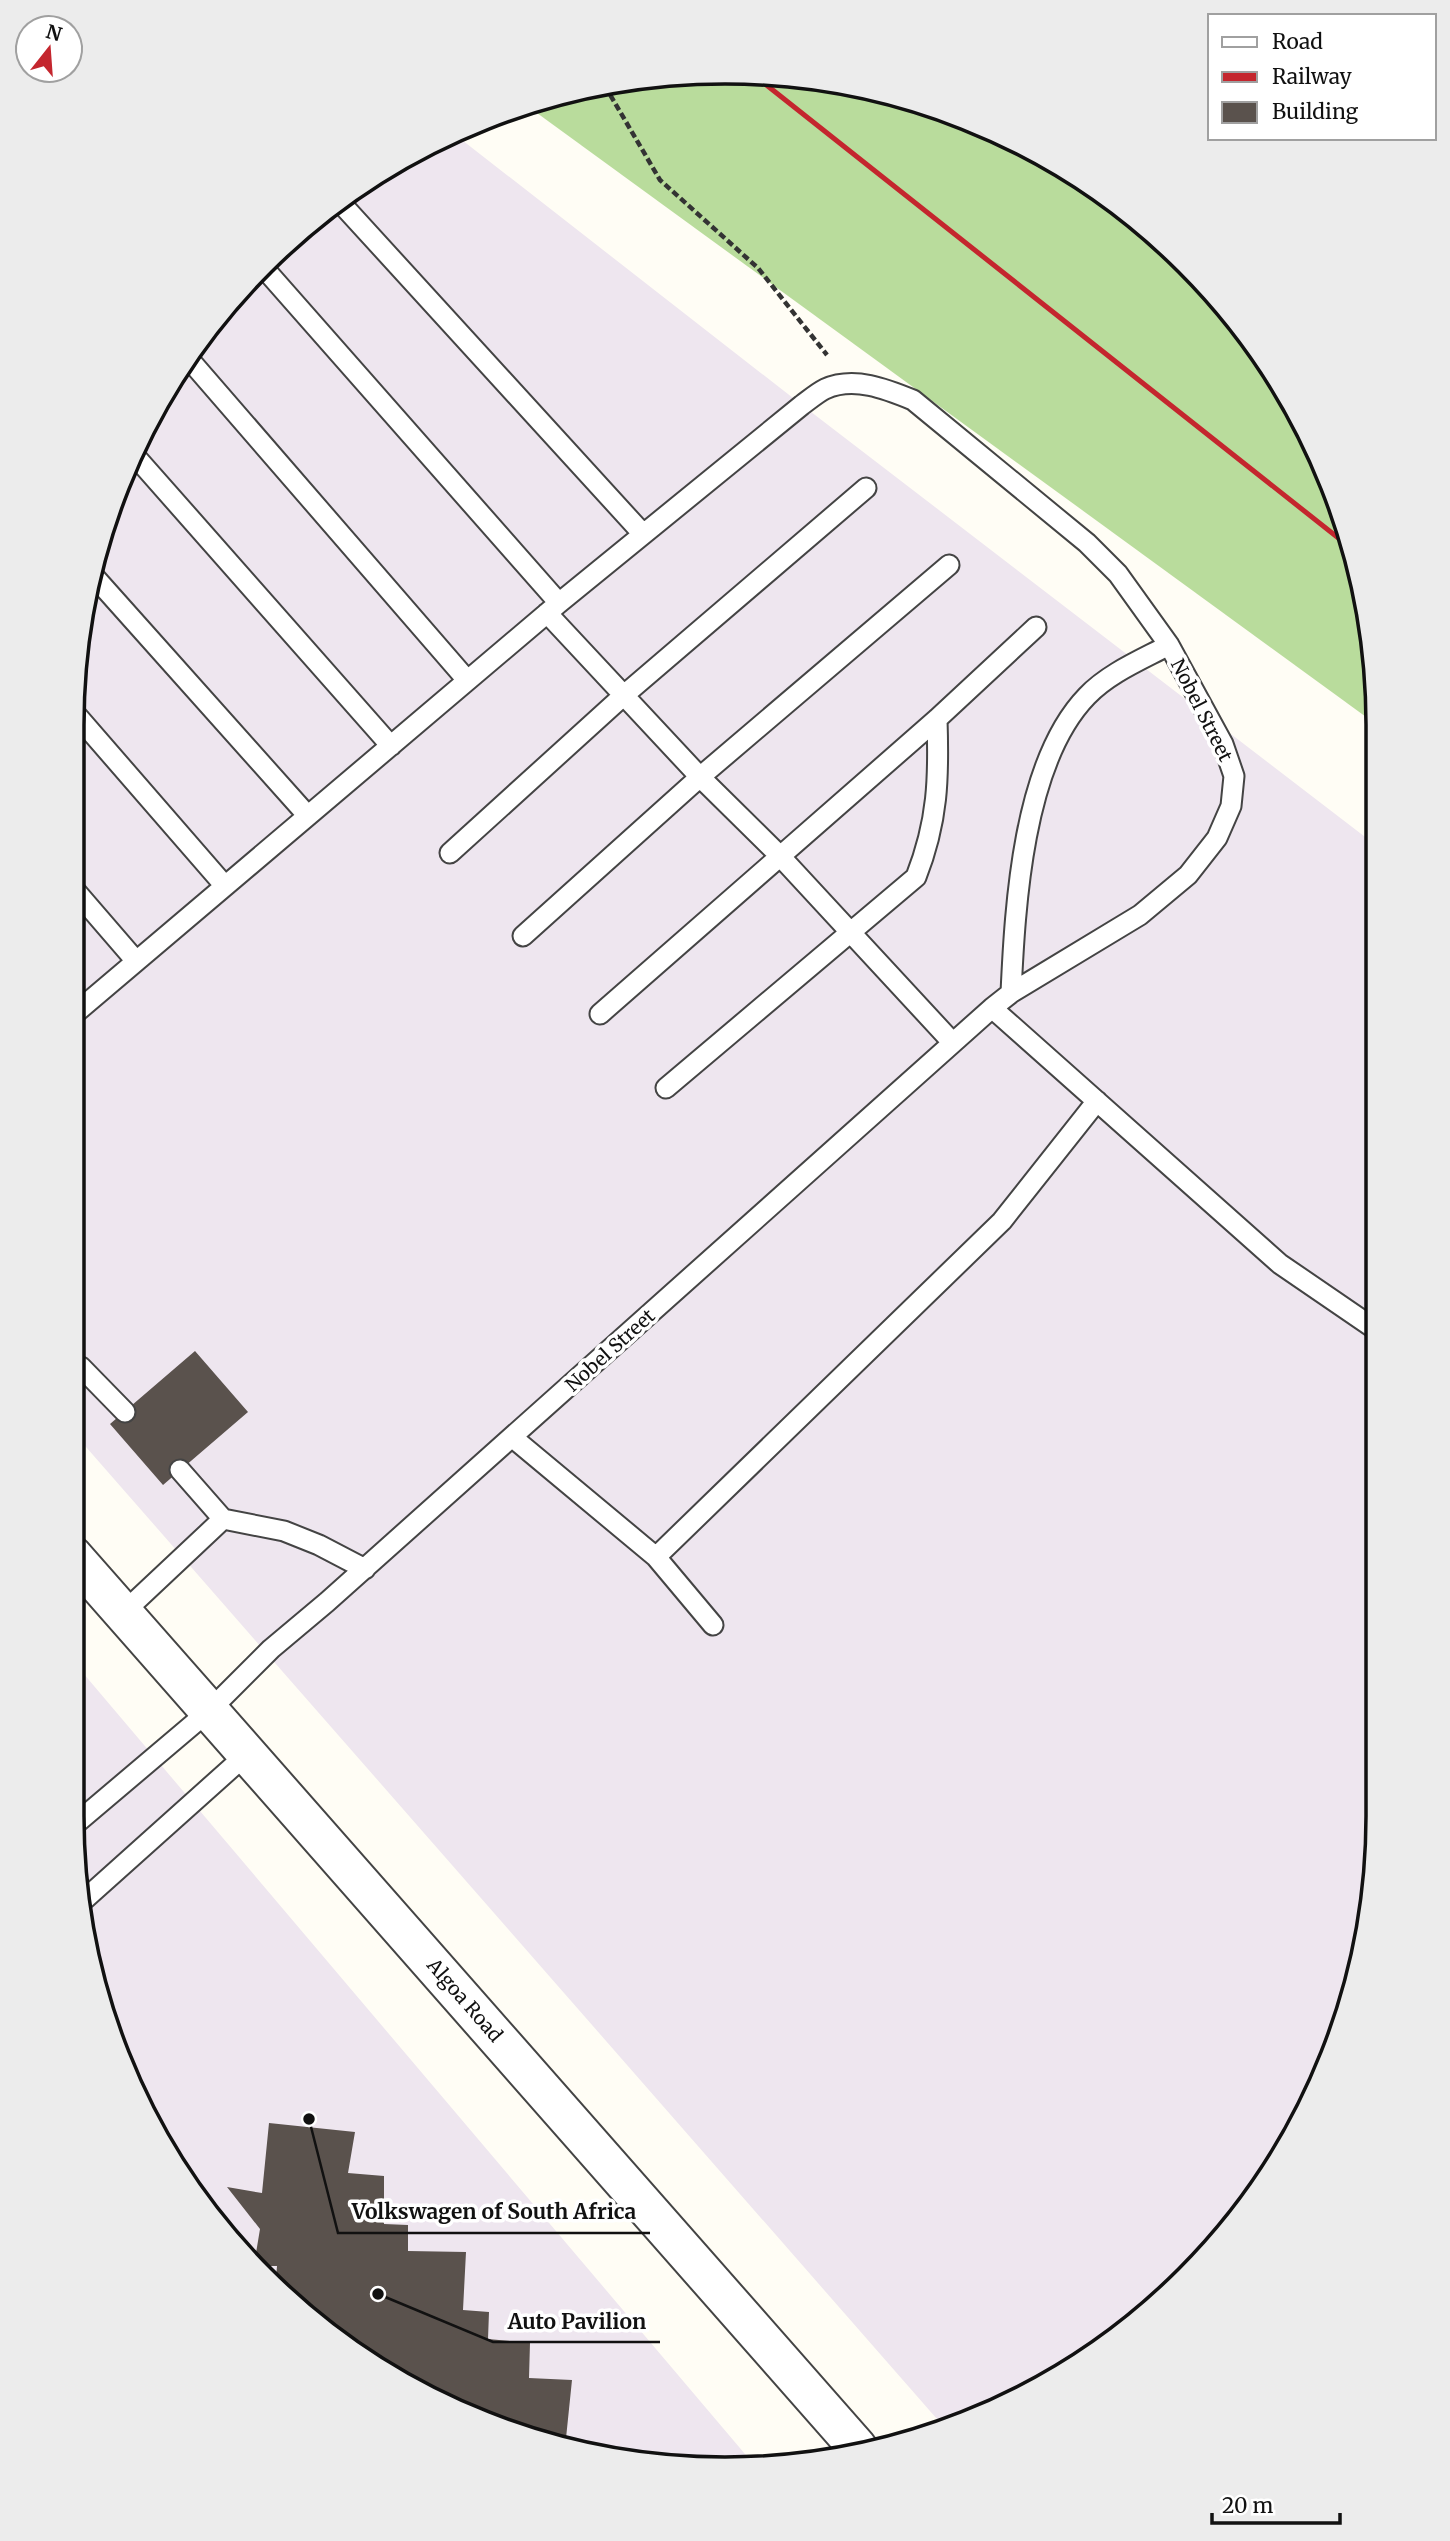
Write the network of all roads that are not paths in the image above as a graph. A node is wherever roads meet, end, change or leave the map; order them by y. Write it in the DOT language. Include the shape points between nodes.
graph roads {
  1 [pos="346,208"];
  2 [pos="269,275"];
  3 [pos="194,365"];
  4 [pos="141,462"];
  5 [pos="866,488"];
  6 [pos="643,534"];
  7 [pos="949,565"];
  8 [pos="100,583"];
  9 [pos="553,608"];
  10 [pos="1036,627"];
  11 [pos="1168,645"];
  12 [pos="467,680"];
  13 [pos="623,696"];
  14 [pos="937,719"];
  15 [pos="84,725"];
  16 [pos="391,746"];
  17 [pos="700,777"];
  18 [pos="308,816"];
  19 [pos="450,853"];
  20 [pos="779,855"];
  21 [pos="225,886"];
  22 [pos="84,901"];
  23 [pos="851,934"];
  24 [pos="523,936"];
  25 [pos="136,961"];
  26 [pos="1011,993"];
  27 [pos="84,1006"];
  28 [pos="992,1008"];
  29 [pos="600,1014"];
  30 [pos="952,1042"];
  31 [pos="666,1088"];
  32 [pos="1097,1101"];
  33 [pos="1366,1323"];
  34 [pos="84,1370"];
  35 [pos="125,1412"];
  36 [pos="512,1437"];
  37 [pos="180,1470"];
  38 [pos="223,1519"];
  39 [pos="656,1557"];
  40 [pos="84,1568"];
  41 [pos="365,1569"];
  42 [pos="124,1612"];
  43 [pos="713,1625"];
  44 [pos="210,1710"];
  45 [pos="248,1753"];
  46 [pos="84,1817"];
  47 [pos="89,1897"];
  48 [pos="854,2444"];
  1 -- 6 [label="lane"];
  2 -- 9 [label="lane"];
  3 -- 12 [label="lane"];
  4 -- 16 [label="lane"];
  5 -- 13 [label="lane"];
  6 -- 9 [label="lane"];
  6 -- 11 [label="lane" via="827,389 849,384 880,387 913,400 1087,542 1118,574"];
  7 -- 17 [label="lane"];
  8 -- 18 [label="lane"];
  9 -- 12 [label="lane"];
  9 -- 13 [label="lane"];
  10 -- 14 [label="lane"];
  11 -- 26 [label="lane, Nobel Street" via="1115,674 1087,696 1063,727 1041,780 1028,832 1014,921"];
  11 -- 26 [label="lane, Nobel Street" via="1223,744 1234,776 1231,806 1217,838 1188,875 1140,915"];
  12 -- 16 [label="lane"];
  13 -- 17 [label="lane"];
  13 -- 19 [label="lane"];
  14 -- 20 [label="lane"];
  14 -- 23 [label="lane" via="934,817 916,877"];
  15 -- 21 [label="lane"];
  16 -- 18 [label="lane"];
  17 -- 20 [label="lane"];
  17 -- 24 [label="lane"];
  18 -- 21 [label="lane"];
  20 -- 23 [label="lane"];
  20 -- 29 [label="lane"];
  21 -- 25 [label="lane"];
  22 -- 25 [label="lane"];
  23 -- 30 [label="lane"];
  23 -- 31 [label="lane"];
  25 -- 27 [label="lane"];
  26 -- 28 [label="lane, Nobel Street"];
  28 -- 30 [label="lane, Nobel Street"];
  28 -- 32 [label="lane"];
  30 -- 36 [label="lane, Nobel Street"];
  32 -- 33 [label="lane" via="1280,1264"];
  32 -- 39 [label="lane" via="1002,1221"];
  34 -- 35 [label="lane"];
  36 -- 39 [label="lane"];
  36 -- 41 [label="lane, Nobel Street"];
  37 -- 38 [label="lane"];
  38 -- 41 [label="lane" via="284,1531"];
  38 -- 42 [label="lane"];
  39 -- 43 [label="lane"];
  40 -- 42 [label="street, Algoa Road"];
  41 -- 44 [label="lane, Nobel Street" via="271,1649"];
  42 -- 44 [label="street, Algoa Road"];
  44 -- 45 [label="street, Algoa Road"];
  44 -- 46 [label="lane, Nobel Street"];
  45 -- 47 [label="lane"];
  45 -- 48 [label="street, Algoa Road"];
}
